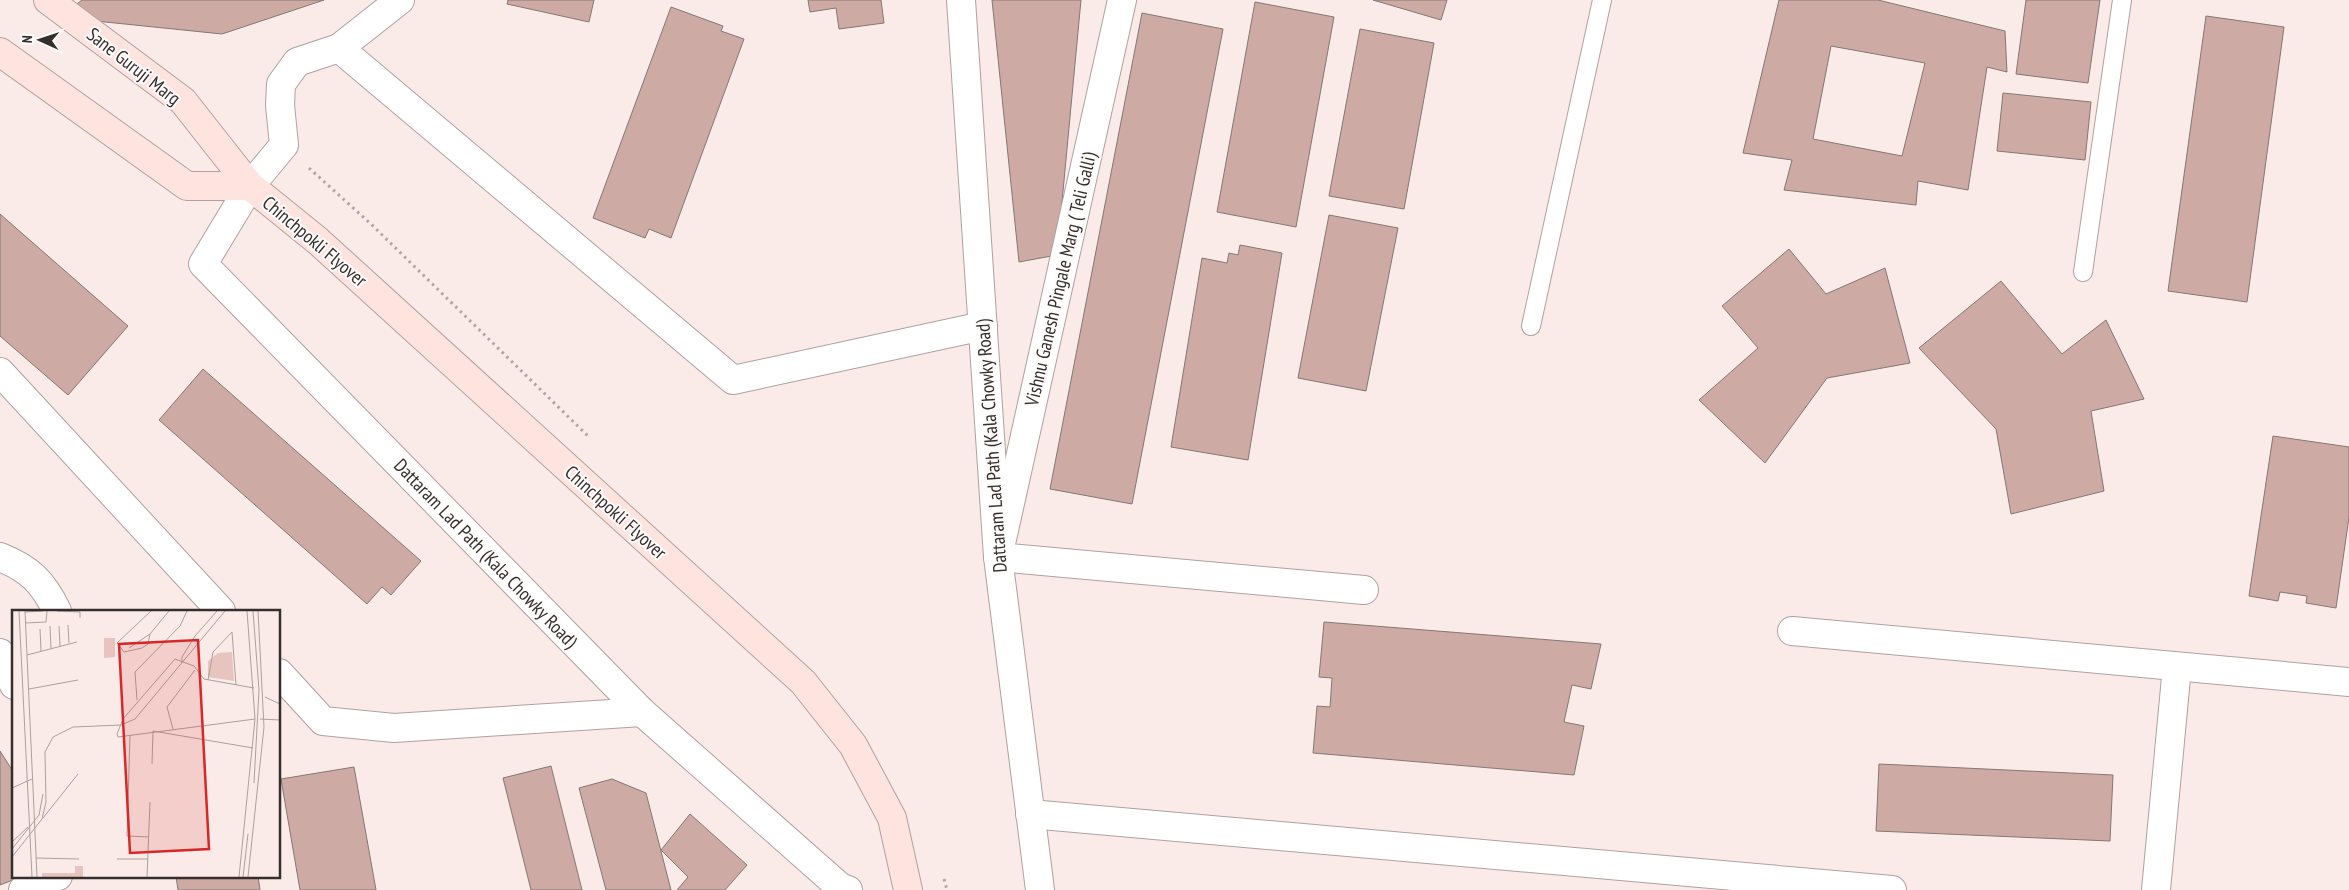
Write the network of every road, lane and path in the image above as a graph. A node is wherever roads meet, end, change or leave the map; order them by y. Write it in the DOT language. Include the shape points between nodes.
graph roads {
  1 [pos="48,0"];
  2 [pos="400,0"];
  3 [pos="962,0"];
  4 [pos="1122,0"];
  5 [pos="1602,0"];
  6 [pos="2122,0"];
  7 [pos="338,48"];
  8 [pos="0,52"];
  9 [pos="250,186"];
  10 [pos="2083,272"];
  11 [pos="983,326"];
  12 [pos="1531,326"];
  13 [pos="0,372"];
  14 [pos="0,557"];
  15 [pos="998,557"];
  16 [pos="1364,590"];
  17 [pos="57,610"];
  18 [pos="220,610"];
  19 [pos="1792,631"];
  20 [pos="0,653"];
  21 [pos="2177,667"];
  22 [pos="280,675"];
  23 [pos="12,680"];
  24 [pos="2349,682"];
  25 [pos="642,712"];
  26 [pos="1030,814"];
  27 [pos="53,878"];
  28 [pos="23,890"];
  29 [pos="848,890"];
  30 [pos="908,890"];
  31 [pos="1040,890"];
  32 [pos="1892,890"];
  33 [pos="2156,890"];
  1 -- 9 [label="main road, Sane Guruji Marg" via="183,101"];
  2 -- 7 [label="street"];
  3 -- 11 [label="street, Dattaram Lad Path (Kala Chowky Road)"];
  4 -- 15 [label="street, Vishnu Ganesh Pingale Marg ( Teli Galli)"];
  5 -- 12 [label="lane"];
  6 -- 10 [label="lane"];
  7 -- 9 [label="street" via="296,62 281,84 284,145"];
  7 -- 11 [label="street" via="733,380"];
  8 -- 9 [label="main road" via="188,186"];
  9 -- 25 [label="street, Dattaram Lad Path (Kala Chowky Road)" via="203,264"];
  9 -- 30 [label="main road, Chinchpokli Flyover" via="318,241 803,682 853,746 892,818"];
  11 -- 15 [label="street, Dattaram Lad Path (Kala Chowky Road)"];
  13 -- 18 [label="street"];
  14 -- 17 [label="street" via="19,564 47,589"];
  15 -- 16 [label="street"];
  15 -- 26 [label="street, Dattaram Lad Path (Kala Chowky Road)"];
  19 -- 21 [label="street"];
  20 -- 23 [label="street"];
  21 -- 24 [label="street"];
  21 -- 33 [label="street"];
  22 -- 25 [label="street" via="322,721 394,728"];
  25 -- 29 [label="street, Dattaram Lad Path (Kala Chowky Road)" via="840,887"];
  26 -- 31 [label="street, Dattaram Lad Path (Kala Chowky Road)"];
  26 -- 32 [label="street"];
  27 -- 28 [label="street"];
}
